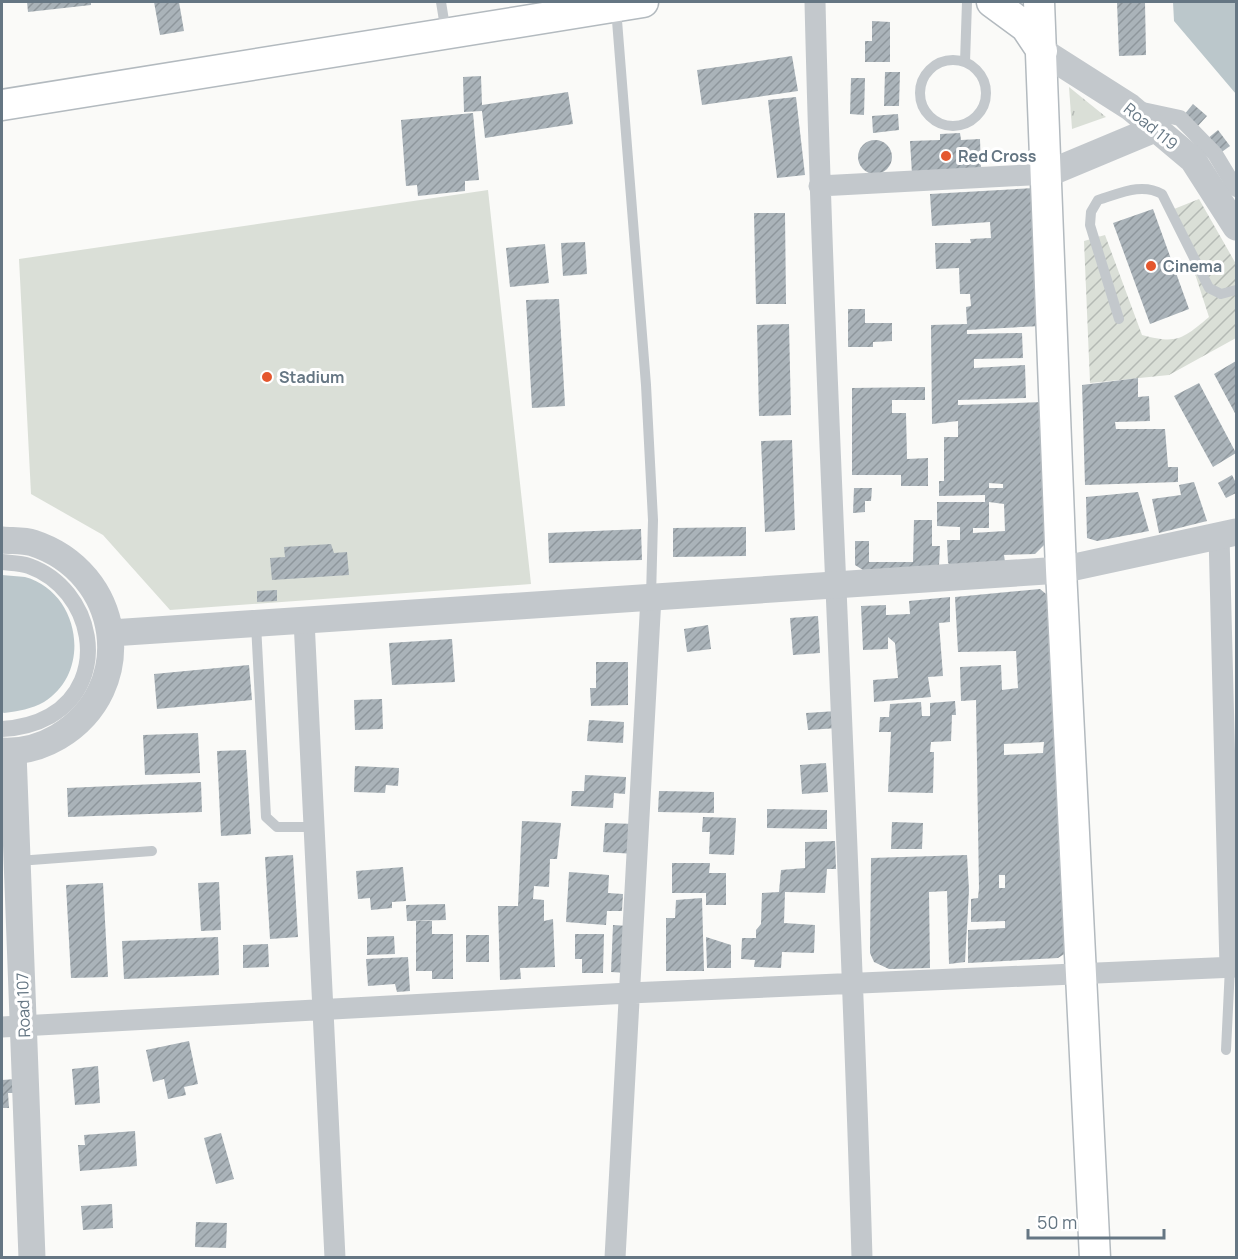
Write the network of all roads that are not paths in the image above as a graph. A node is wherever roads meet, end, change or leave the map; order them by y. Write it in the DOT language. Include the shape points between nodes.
graph roads {
  1 [pos="441,2"];
  2 [pos="815,2"];
  3 [pos="967,2"];
  4 [pos="992,2"];
  5 [pos="1039,2"];
  6 [pos="630,4"];
  7 [pos="446,34"];
  8 [pos="1042,51"];
  9 [pos="964,62"];
  10 [pos="2,105"];
  11 [pos="1130,107"];
  12 [pos="1157,128"];
  13 [pos="1047,174"];
  14 [pos="819,186"];
  15 [pos="1236,189"];
  16 [pos="1236,227"];
  17 [pos="1236,290"];
  18 [pos="1119,319"];
  19 [pos="1228,533"];
  20 [pos="2,540"];
  21 [pos="2,562"];
  22 [pos="1061,570"];
  23 [pos="837,585"];
  24 [pos="651,597"];
  25 [pos="304,620"];
  26 [pos="256,623"];
  27 [pos="111,633"];
  28 [pos="6,744"];
  29 [pos="315,827"];
  30 [pos="152,851"];
  31 [pos="18,861"];
  32 [pos="1233,967"];
  33 [pos="1082,973"];
  34 [pos="854,982"];
  35 [pos="629,993"];
  36 [pos="325,1011"];
  37 [pos="12,1027"];
  38 [pos="1226,1050"];
  39 [pos="32,1257"];
  40 [pos="335,1257"];
  41 [pos="615,1257"];
  42 [pos="862,1257"];
  43 [pos="1095,1257"];
  1 -- 7 [label="lane"];
  2 -- 14 [label="street"];
  3 -- 9 [label="lane"];
  4 -- 8 [label="main road" via="1026,27"];
  5 -- 8 [label="main road"];
  6 -- 7 [label="main road"];
  6 -- 24 [label="lane" via="653,520"];
  7 -- 10 [label="main road"];
  8 -- 11 [label="street, Road 119"];
  8 -- 13 [label="main road"];
  9 -- 9 [label="lane" via="939,64 925,77 921,98 924,108 939,123 949,126 970,122 983,106 985,85 974,68"];
  11 -- 12 [label="street, Road 119"];
  11 -- 15 [label="street" via="1180,118 1215,154"];
  12 -- 13 [label="street"];
  12 -- 16 [label="street, Road 119" via="1193,160"];
  13 -- 14 [label="street"];
  13 -- 22 [label="main road"];
  14 -- 23 [label="street"];
  17 -- 18 [label="lane" via="1221,294 1209,288 1162,194 1152,189 1135,189 1098,200 1091,212 1090,225"];
  19 -- 22 [label="street"];
  19 -- 32 [label="street"];
  20 -- 27 [label="street" via="32,543 62,556 87,577 104,605"];
  21 -- 28 [label="street" via="27,565 53,577 73,597 84,621 88,647 84,673 75,689 52,715 28,726"];
  22 -- 23 [label="street"];
  22 -- 33 [label="main road"];
  23 -- 24 [label="street"];
  23 -- 34 [label="street"];
  24 -- 25 [label="street"];
  24 -- 35 [label="street"];
  25 -- 26 [label="street"];
  25 -- 29 [label="street"];
  26 -- 27 [label="street"];
  26 -- 29 [label="lane" via="266,817 277,827"];
  27 -- 28 [label="street" via="109,671 96,702 74,727 46,744"];
  28 -- 31 [label="street, Road 107"];
  29 -- 36 [label="street"];
  30 -- 31 [label="lane"];
  31 -- 37 [label="street, Road 107"];
  32 -- 33 [label="street"];
  32 -- 38 [label="lane"];
  33 -- 34 [label="street"];
  33 -- 43 [label="main road"];
  34 -- 35 [label="street"];
  34 -- 42 [label="street"];
  35 -- 36 [label="street"];
  35 -- 41 [label="street"];
  36 -- 37 [label="street"];
  36 -- 40 [label="street"];
  37 -- 39 [label="street, Road 107"];
}
